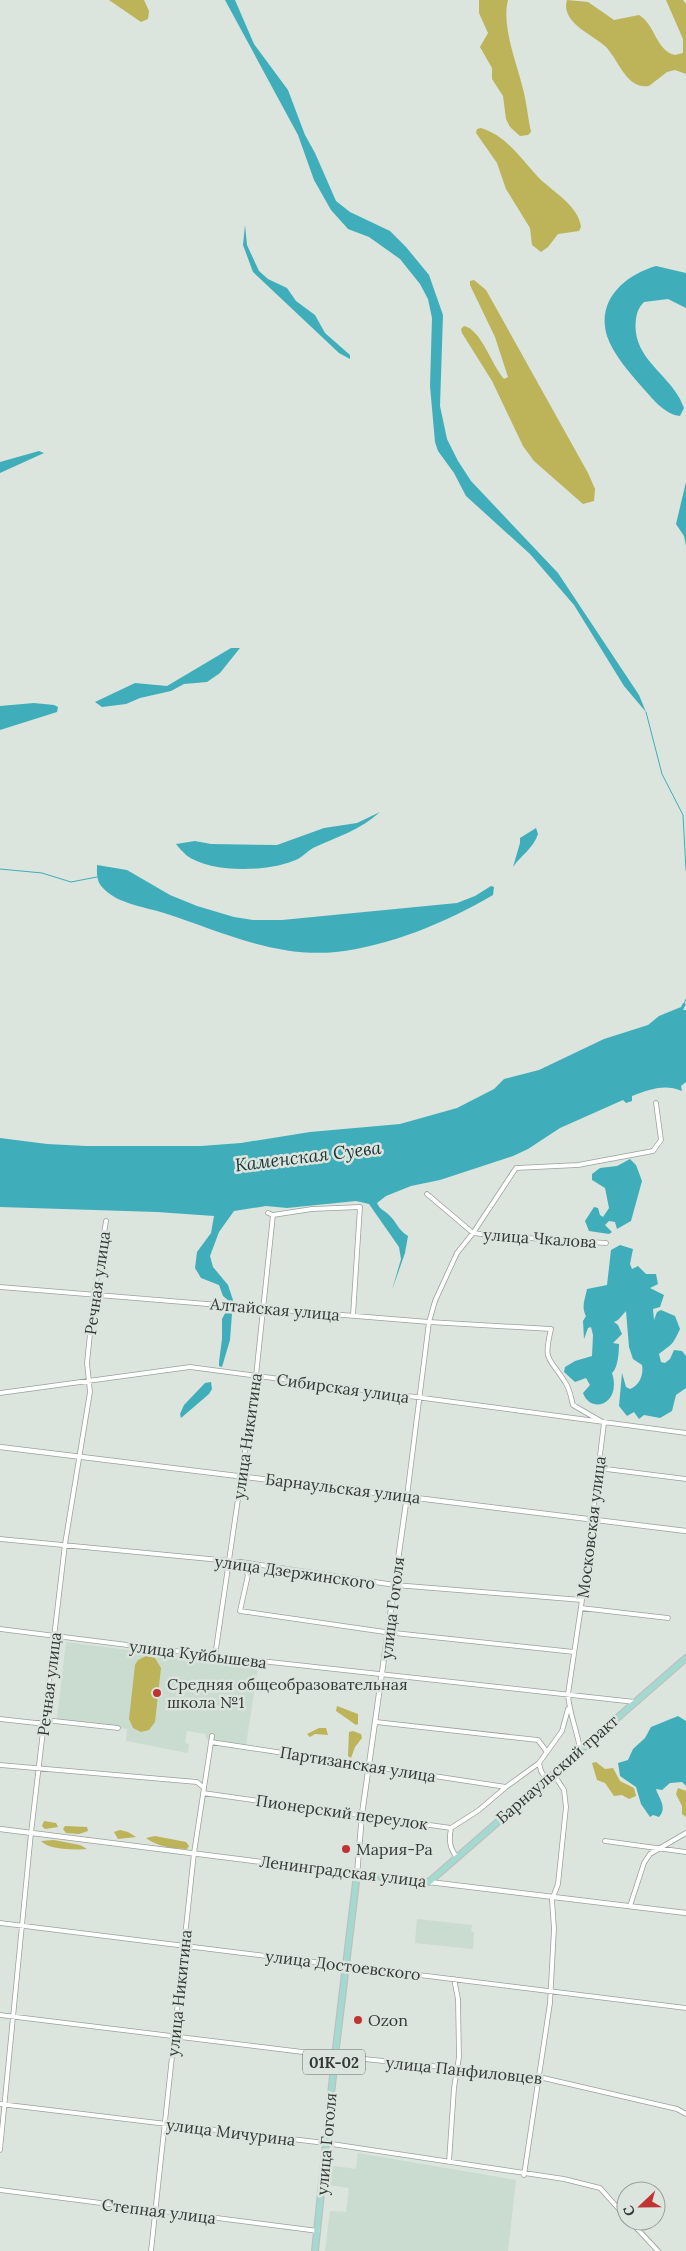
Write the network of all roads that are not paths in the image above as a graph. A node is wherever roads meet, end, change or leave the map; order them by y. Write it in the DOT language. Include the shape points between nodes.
graph roads {
  1 [pos="656,1103"];
  2 [pos="427,1194"];
  3 [pos="106,1221"];
  4 [pos="473,1233"];
  5 [pos="606,1243"];
  6 [pos="0,1287"];
  7 [pos="94,1294"];
  8 [pos="263,1308"];
  9 [pos="353,1315"];
  10 [pos="429,1322"];
  11 [pos="256,1376"];
  12 [pos="88,1382"];
  13 [pos="0,1393"];
  14 [pos="419,1398"];
  15 [pos="604,1423"];
  16 [pos="686,1432"];
  17 [pos="0,1446"];
  18 [pos="81,1456"];
  19 [pos="598,1468"];
  20 [pos="241,1476"];
  21 [pos="686,1479"];
  22 [pos="406,1496"];
  23 [pos="593,1519"];
  24 [pos="686,1531"];
  25 [pos="0,1535"];
  26 [pos="0,1539"];
  27 [pos="8,1540"];
  28 [pos="65,1544"];
  29 [pos="229,1562"];
  30 [pos="241,1562"];
  31 [pos="395,1585"];
  32 [pos="582,1600"];
  33 [pos="581,1608"];
  34 [pos="668,1618"];
  35 [pos="0,1629"];
  36 [pos="389,1632"];
  37 [pos="54,1636"];
  38 [pos="574,1652"];
  39 [pos="215,1656"];
  40 [pos="686,1658"];
  41 [pos="383,1675"];
  42 [pos="568,1694"];
  43 [pos="635,1702"];
  44 [pos="568,1709"];
  45 [pos="0,1718"];
  46 [pos="44,1721"];
  47 [pos="376,1722"];
  48 [pos="118,1728"];
  49 [pos="212,1736"];
  50 [pos="211,1742"];
  51 [pos="580,1749"];
  52 [pos="547,1752"];
  53 [pos="540,1763"];
  54 [pos="370,1764"];
  55 [pos="0,1765"];
  56 [pos="39,1769"];
  57 [pos="553,1773"];
  58 [pos="546,1779"];
  59 [pos="506,1787"];
  60 [pos="204,1790"];
  61 [pos="362,1814"];
  62 [pos="451,1828"];
  63 [pos="0,1829"];
  64 [pos="32,1833"];
  65 [pos="686,1834"];
  66 [pos="605,1842"];
  67 [pos="660,1848"];
  68 [pos="686,1852"];
  69 [pos="194,1853"];
  70 [pos="456,1856"];
  71 [pos="357,1874"];
  72 [pos="429,1882"];
  73 [pos="554,1896"];
  74 [pos="630,1906"];
  75 [pos="686,1913"];
  76 [pos="0,1923"];
  77 [pos="22,1926"];
  78 [pos="184,1946"];
  79 [pos="345,1965"];
  80 [pos="454,1979"];
  81 [pos="551,1991"];
  82 [pos="686,2008"];
  83 [pos="0,2015"];
  84 [pos="13,2017"];
  85 [pos="174,2036"];
  86 [pos="334,2056"];
  87 [pos="457,2068"];
  88 [pos="539,2077"];
  89 [pos="2,2104"];
  90 [pos="686,2114"];
  91 [pos="164,2125"];
  92 [pos="325,2144"];
  93 [pos="0,2150"];
  94 [pos="449,2162"];
  95 [pos="524,2175"];
  96 [pos="0,2190"];
  97 [pos="616,2206"];
  98 [pos="155,2210"];
  99 [pos="318,2231"];
  100 [pos="639,2231"];
  101 [pos="151,2251"];
  102 [pos="316,2251"];
  103 [pos="658,2251"];
  1 -- 4 [label="street, улица Гоголя" via="661,1140 653,1151 578,1165 516,1168"];
  2 -- 4 [label="street, улица Чкалова"];
  3 -- 7 [label="street, Речная улица"];
  4 -- 5 [label="street, улица Чкалова"];
  4 -- 10 [label="street, улица Гоголя" via="449,1269"];
  6 -- 7 [label="street, Алтайская улица"];
  7 -- 8 [label="street, Алтайская улица"];
  7 -- 12 [label="street, Речная улица"];
  8 -- 9 [label="street, Алтайская улица"];
  8 -- 9 [label="street, улица Никитина" via="271,1214 360,1207"];
  8 -- 11 [label="street, улица Никитина"];
  9 -- 10 [label="street, Алтайская улица"];
  10 -- 14 [label="street, улица Гоголя"];
  10 -- 15 [label="street, Алтайская улица" via="551,1328 547,1346 549,1360 566,1383 573,1405"];
  11 -- 12 [label="street, Сибирская улица" via="190,1367"];
  11 -- 14 [label="street, Сибирская улица"];
  11 -- 20 [label="street, улица Никитина"];
  12 -- 13 [label="street, Сибирская улица"];
  12 -- 18 [label="street, Речная улица" via="90,1392"];
  14 -- 15 [label="street, Сибирская улица"];
  14 -- 22 [label="street, улица Гоголя"];
  15 -- 16 [label="street, Сибирская улица"];
  15 -- 19 [label="street, Московская улица"];
  17 -- 18 [label="street, Барнаульская улица"];
  18 -- 20 [label="street, Барнаульская улица"];
  18 -- 28 [label="street, Речная улица"];
  19 -- 21 [label="street"];
  19 -- 23 [label="street, Московская улица"];
  20 -- 22 [label="street, Барнаульская улица"];
  20 -- 29 [label="street, улица Никитина"];
  22 -- 23 [label="street, Барнаульская улица"];
  22 -- 31 [label="street, улица Гоголя"];
  23 -- 24 [label="street, Барнаульская улица"];
  23 -- 32 [label="street, Московская улица"];
  25 -- 27 [label="street, улица Дзержинского"];
  26 -- 27 [label="street, улица Дзержинского"];
  27 -- 28 [label="street, улица Дзержинского"];
  28 -- 29 [label="street, улица Дзержинского"];
  28 -- 37 [label="street, Речная улица"];
  29 -- 30 [label="street, улица Дзержинского"];
  29 -- 39 [label="street, улица Никитина"];
  30 -- 31 [label="street, улица Дзержинского"];
  30 -- 36 [label="street" via="248,1575 240,1612"];
  31 -- 32 [label="street, улица Дзержинского"];
  31 -- 36 [label="street, улица Гоголя"];
  32 -- 33 [label="street, Московская улица"];
  33 -- 34 [label="street"];
  33 -- 38 [label="street, Московская улица"];
  35 -- 37 [label="street, улица Куйбышева"];
  36 -- 38 [label="street"];
  36 -- 41 [label="street, улица Гоголя"];
  37 -- 39 [label="street, улица Куйбышева"];
  37 -- 46 [label="street, Речная улица"];
  38 -- 42 [label="street, Московская улица"];
  39 -- 41 [label="street, улица Куйбышева"];
  40 -- 43 [label="main road, Барнаульский тракт"];
  41 -- 42 [label="street, улица Куйбышева"];
  41 -- 47 [label="street, улица Гоголя"];
  42 -- 43 [label="street, улица Куйбышева"];
  42 -- 44 [label="street, Московская улица"];
  43 -- 51 [label="main road, Барнаульский тракт"];
  44 -- 51 [label="street, Московская улица"];
  44 -- 52 [label="street" via="562,1731"];
  45 -- 46 [label="street" via="36,1724"];
  46 -- 48 [label="street"];
  46 -- 56 [label="street, Речная улица"];
  47 -- 52 [label="street" via="538,1740"];
  47 -- 54 [label="street, улица Гоголя"];
  49 -- 50 [label="street, улица Никитина"];
  50 -- 54 [label="street, Партизанская улица"];
  50 -- 60 [label="street, улица Никитина"];
  51 -- 57 [label="main road, Барнаульский тракт"];
  52 -- 53 [label="street"];
  53 -- 58 [label="street"];
  53 -- 59 [label="street"];
  54 -- 59 [label="street, Партизанская улица"];
  54 -- 61 [label="street, улица Гоголя"];
  55 -- 56 [label="street, Пионерский переулок"];
  56 -- 60 [label="street, Пионерский переулок" via="197,1782"];
  56 -- 64 [label="street, Речная улица"];
  57 -- 58 [label="main road, Барнаульский тракт"];
  57 -- 73 [label="street" via="564,1790 566,1807"];
  58 -- 70 [label="main road, Барнаульский тракт"];
  59 -- 62 [label="street"];
  60 -- 61 [label="street, Пионерский переулок"];
  60 -- 69 [label="street, улица Никитина"];
  61 -- 62 [label="street, Пионерский переулок"];
  61 -- 71 [label="street, улица Гоголя"];
  62 -- 70 [label="street, Пионерский переулок" via="449,1839"];
  63 -- 64 [label="street, Ленинградская улица"];
  64 -- 69 [label="street, Ленинградская улица"];
  64 -- 77 [label="street, Речная улица"];
  65 -- 67 [label="street"];
  66 -- 67 [label="street"];
  67 -- 68 [label="street"];
  67 -- 74 [label="street" via="644,1863"];
  69 -- 71 [label="street, Ленинградская улица"];
  69 -- 78 [label="street, улица Никитина"];
  70 -- 72 [label="main road, Барнаульский тракт"];
  71 -- 72 [label="main road, Ленинградская улица"];
  71 -- 79 [label="main road, улица Гоголя / 01К-02"];
  72 -- 73 [label="street, Ленинградская улица"];
  73 -- 74 [label="street, Ленинградская улица"];
  73 -- 81 [label="street"];
  74 -- 75 [label="street, Ленинградская улица"];
  76 -- 77 [label="street, улица Достоевского"];
  77 -- 78 [label="street, улица Достоевского"];
  77 -- 84 [label="street, Речная улица"];
  78 -- 79 [label="street, улица Достоевского"];
  78 -- 85 [label="street, улица Никитина"];
  79 -- 80 [label="street, улица Достоевского"];
  79 -- 86 [label="main road, улица Гоголя / 01К-02"];
  80 -- 81 [label="street, улица Достоевского"];
  80 -- 87 [label="street" via="458,1999"];
  81 -- 82 [label="street, улица Достоевского"];
  81 -- 88 [label="street"];
  83 -- 84 [label="street, улица Панфиловцев"];
  84 -- 85 [label="street, улица Панфиловцев"];
  84 -- 89 [label="street, Речная улица"];
  85 -- 86 [label="street, улица Панфиловцев"];
  85 -- 91 [label="street, улица Никитина"];
  86 -- 87 [label="street, улица Панфиловцев"];
  86 -- 92 [label="main road, улица Гоголя / 01К-02"];
  87 -- 88 [label="street, улица Панфиловцев"];
  87 -- 94 [label="street"];
  88 -- 90 [label="street, улица Панфиловцев" via="677,2108"];
  88 -- 95 [label="street"];
  89 -- 91 [label="street, улица Мичурина"];
  89 -- 93 [label="street, Речная улица"];
  91 -- 92 [label="street, улица Мичурина"];
  91 -- 98 [label="street, улица Никитина"];
  92 -- 94 [label="street, улица Мичурина"];
  92 -- 99 [label="main road, улица Гоголя / 01К-02"];
  94 -- 95 [label="street, улица Мичурина"];
  95 -- 97 [label="street, улица Мичурина" via="564,2179 600,2188"];
  96 -- 98 [label="street, Степная улица"];
  98 -- 99 [label="street, Степная улица"];
  98 -- 101 [label="street, улица Никитина"];
  99 -- 102 [label="main road, улица Гоголя / 01К-02"];
  100 -- 103 [label="street"];
}
